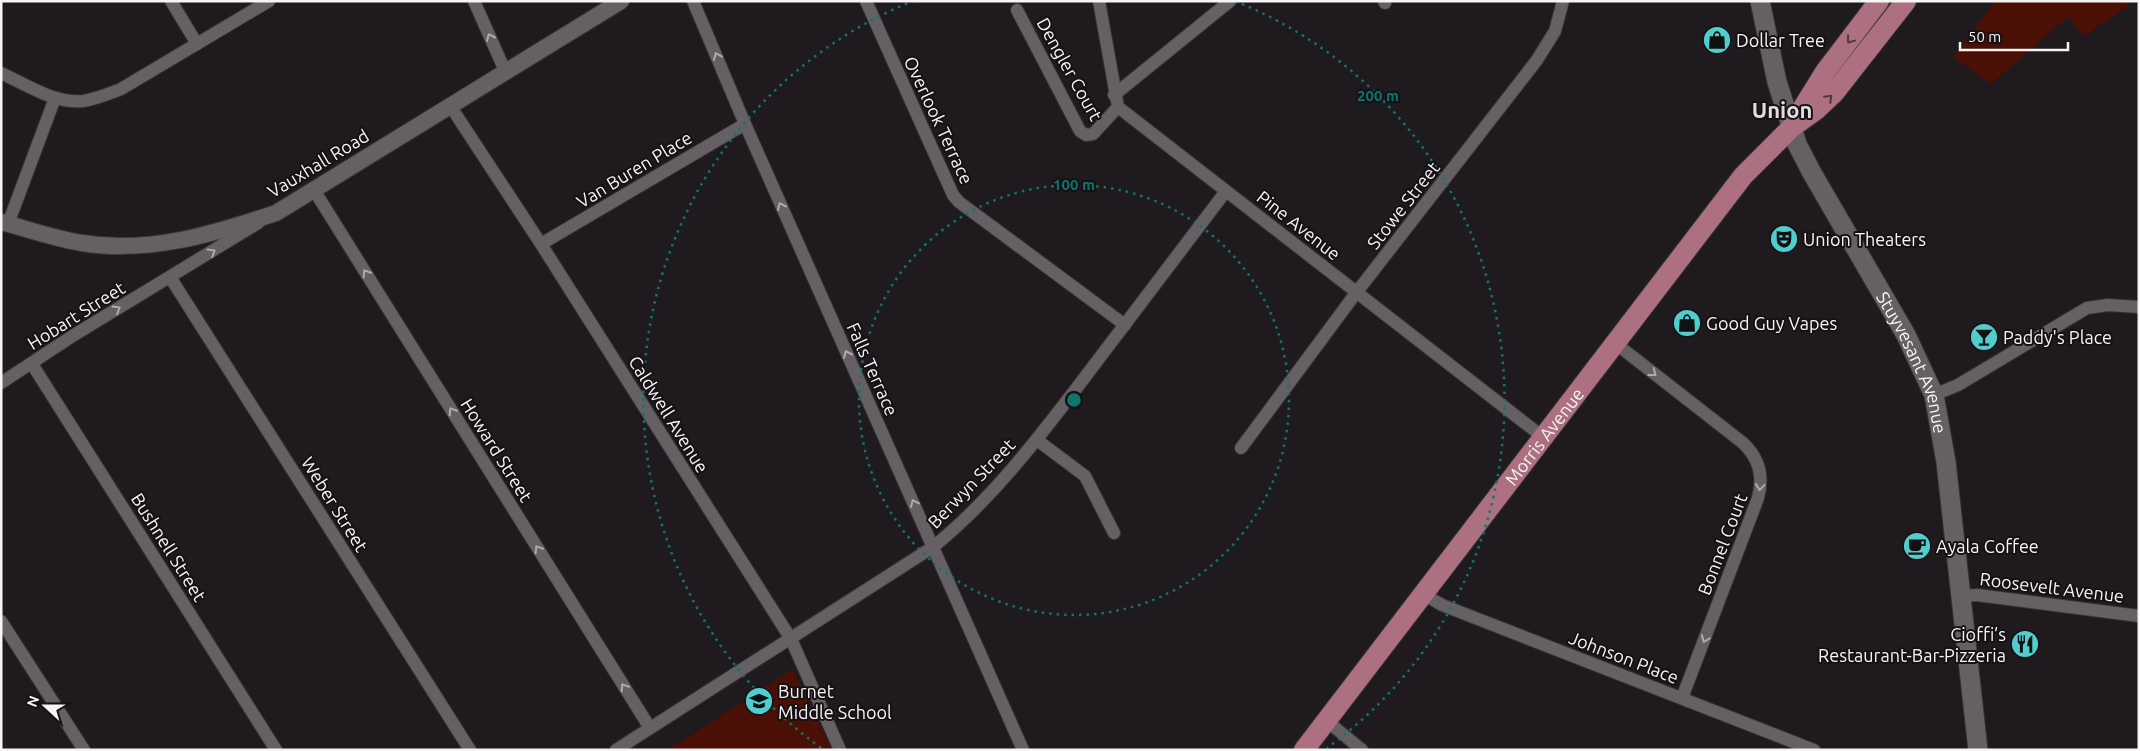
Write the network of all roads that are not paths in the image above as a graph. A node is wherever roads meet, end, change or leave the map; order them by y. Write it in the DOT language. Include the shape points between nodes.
graph roads {
  1 [pos="171,1"];
  2 [pos="269,1"];
  3 [pos="474,1"];
  4 [pos="621,1"];
  5 [pos="693,1"];
  6 [pos="866,1"];
  7 [pos="1098,1"];
  8 [pos="1230,1"];
  9 [pos="1563,1"];
  10 [pos="1760,1"];
  11 [pos="1879,1"];
  12 [pos="1906,1"];
  13 [pos="1017,10"];
  14 [pos="197,44"];
  15 [pos="1,73"];
  16 [pos="506,73"];
  17 [pos="55,98"];
  18 [pos="1116,101"];
  19 [pos="450,107"];
  20 [pos="745,124"];
  21 [pos="1791,128"];
  22 [pos="314,190"];
  23 [pos="1226,190"];
  24 [pos="276,213"];
  25 [pos="4,223"];
  26 [pos="541,244"];
  27 [pos="170,277"];
  28 [pos="1356,293"];
  29 [pos="2139,307"];
  30 [pos="1125,325"];
  31 [pos="1615,343"];
  32 [pos="32,364"];
  33 [pos="1,383"];
  34 [pos="1934,395"];
  35 [pos="1543,437"];
  36 [pos="1037,440"];
  37 [pos="1241,448"];
  38 [pos="1114,533"];
  39 [pos="933,547"];
  40 [pos="1423,594"];
  41 [pos="1961,596"];
  42 [pos="2139,616"];
  43 [pos="1,621"];
  44 [pos="791,639"];
  45 [pos="1682,698"];
  46 [pos="1327,721"];
  47 [pos="650,728"];
  48 [pos="84,750"];
  49 [pos="276,750"];
  50 [pos="470,750"];
  51 [pos="616,750"];
  52 [pos="840,750"];
  53 [pos="1024,750"];
  54 [pos="1304,750"];
  55 [pos="1362,750"];
  56 [pos="1814,750"];
  57 [pos="1978,750"];
  1 -- 14 [label="street"];
  2 -- 14 [label="street"];
  16 -- 3 [label="street, one-way"];
  4 -- 16 [label="street, Vauxhall Road"];
  20 -- 5 [label="street, Falls Terrace, one-way"];
  6 -- 30 [label="street, Overlook Terrace" via="953,195"];
  7 -- 18 [label="street"];
  8 -- 18 [label="street"];
  9 -- 28 [label="street, Stowe Street" via="1555,31 1537,60"];
  10 -- 21 [label="main road, Stuyvesant Avenue" via="1777,82"];
  11 -- 21 [label="main road, Morris Avenue, one-way" via="1825,72"];
  21 -- 12 [label="main road, Morris Avenue, one-way" via="1834,94"];
  13 -- 18 [label="street, Dengler Court" via="1080,132 1092,134"];
  14 -- 17 [label="street" via="121,89 81,101"];
  15 -- 17 [label="street"];
  16 -- 19 [label="street, Vauxhall Road"];
  17 -- 25 [label="street"];
  18 -- 23 [label="street, Pine Avenue"];
  19 -- 22 [label="street, Vauxhall Road"];
  19 -- 26 [label="street, Caldwell Avenue"];
  20 -- 26 [label="street, Van Buren Place"];
  39 -- 20 [label="street, Falls Terrace, one-way"];
  21 -- 31 [label="main road, Morris Avenue" via="1743,176"];
  21 -- 34 [label="main road, Stuyvesant Avenue" via="1812,173 1909,341"];
  22 -- 24 [label="street, Vauxhall Road"];
  47 -- 22 [label="street, Howard Street, one-way"];
  23 -- 28 [label="street, Pine Avenue"];
  23 -- 30 [label="street, Berwyn Street"];
  24 -- 25 [label="street, Vauxhall Road" via="182,240 118,246 83,243"];
  27 -- 24 [label="street, Hobart Street, one-way"];
  26 -- 44 [label="street, Caldwell Avenue"];
  32 -- 27 [label="street, Hobart Street, one-way"];
  27 -- 50 [label="street, Weber Street"];
  28 -- 35 [label="street, Pine Avenue"];
  28 -- 37 [label="street, Stowe Street"];
  29 -- 34 [label="street" via="2108,305 2087,308 1958,385"];
  30 -- 36 [label="street, Berwyn Street"];
  31 -- 35 [label="main road, Morris Avenue"];
  31 -- 45 [label="street, Bonnel Court, one-way" via="1742,443 1755,456 1760,471 1758,498"];
  32 -- 33 [label="street, Hobart Street"];
  32 -- 49 [label="street, Bushnell Street"];
  34 -- 41 [label="main road, Stuyvesant Avenue" via="1946,462"];
  35 -- 40 [label="main road, Morris Avenue"];
  36 -- 38 [label="street" via="1085,476"];
  36 -- 39 [label="street, Berwyn Street" via="986,498"];
  39 -- 44 [label="street, Berwyn Street"];
  39 -- 53 [label="street, Falls Terrace"];
  40 -- 45 [label="street, Johnson Place" via="1442,606"];
  40 -- 46 [label="main road, Morris Avenue"];
  41 -- 42 [label="street, Roosevelt Avenue" via="1977,595"];
  41 -- 57 [label="main road, Stuyvesant Avenue"];
  43 -- 48 [label="street"];
  44 -- 47 [label="street, Berwyn Street"];
  44 -- 52 [label="street, Caldwell Avenue"];
  45 -- 56 [label="street, Johnson Place"];
  46 -- 54 [label="main road, Morris Avenue"];
  46 -- 55 [label="street"];
  47 -- 51 [label="street, Berwyn Street"];
}
